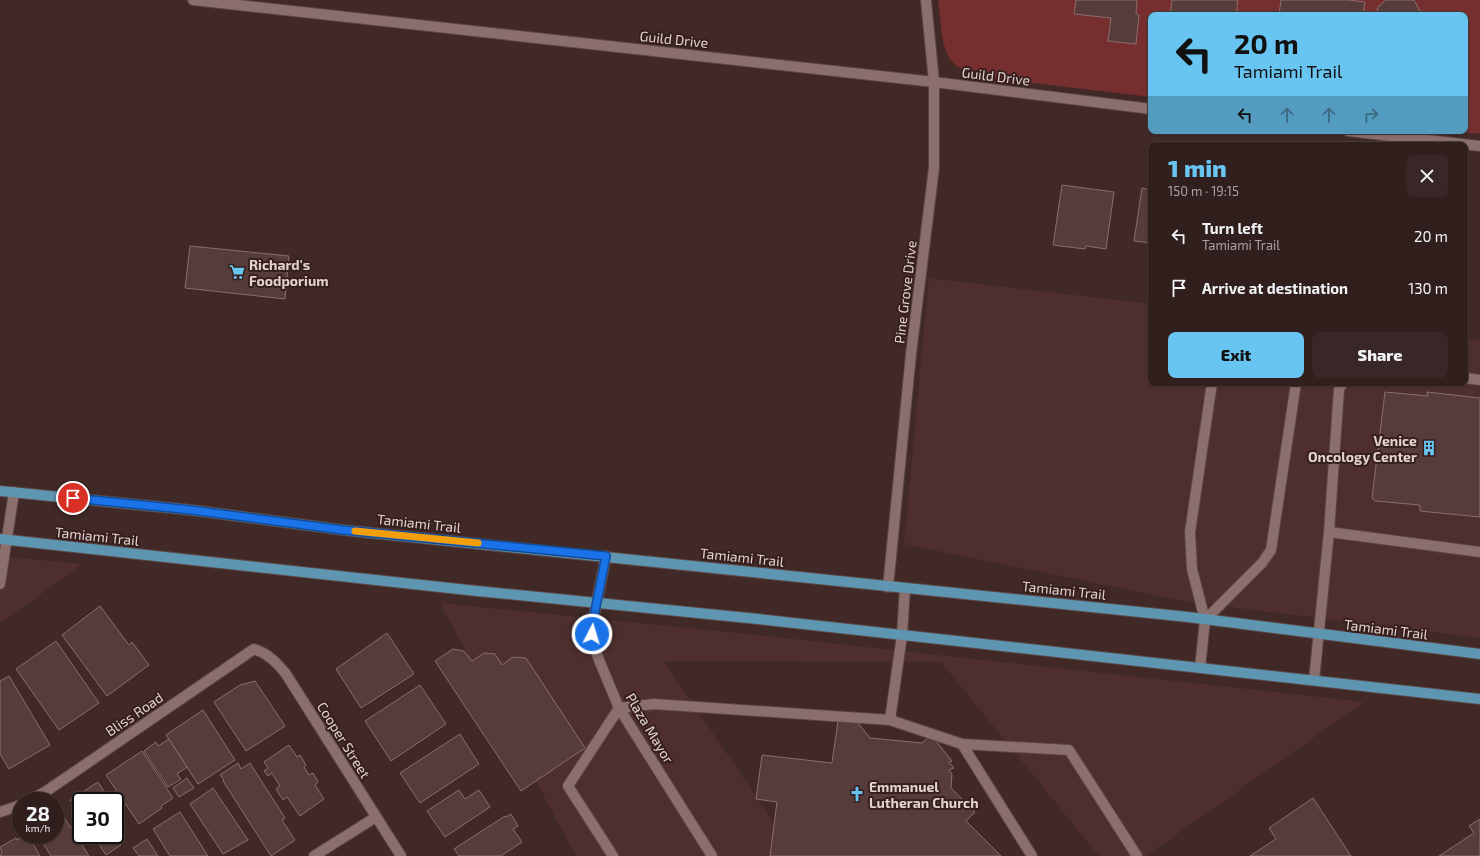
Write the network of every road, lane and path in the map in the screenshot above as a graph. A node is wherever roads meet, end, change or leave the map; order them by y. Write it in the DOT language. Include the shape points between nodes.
graph roads {
  1 [pos="193,0"];
  2 [pos="926,0"];
  3 [pos="934,82"];
  4 [pos="1148,109"];
  5 [pos="1374,134"];
  6 [pos="1445,142"];
  7 [pos="1468,145"];
  8 [pos="1480,146"];
  9 [pos="1468,378"];
  10 [pos="1480,380"];
  11 [pos="1212,386"];
  12 [pos="1296,386"];
  13 [pos="1341,386"];
  14 [pos="0,491"];
  15 [pos="14,492"];
  16 [pos="1329,532"];
  17 [pos="4,540"];
  18 [pos="1480,552"];
  19 [pos="606,556"];
  20 [pos="0,584"];
  21 [pos="888,587"];
  22 [pos="905,588"];
  23 [pos="596,603"];
  24 [pos="1205,620"];
  25 [pos="902,635"];
  26 [pos="1319,635"];
  27 [pos="254,649"];
  28 [pos="1480,654"];
  29 [pos="1200,668"];
  30 [pos="1314,680"];
  31 [pos="1480,699"];
  32 [pos="619,708"];
  33 [pos="890,720"];
  34 [pos="962,744"];
  35 [pos="45,792"];
  36 [pos="12,808"];
  37 [pos="0,812"];
  38 [pos="376,817"];
  39 [pos="314,856"];
  40 [pos="401,856"];
  41 [pos="613,856"];
  42 [pos="712,856"];
  43 [pos="1032,856"];
  44 [pos="1137,856"];
  1 -- 3 [label="street, Guild Drive"];
  2 -- 3 [label="street, Pine Grove Drive"];
  3 -- 4 [label="street, Guild Drive"];
  3 -- 21 [label="street, Pine Grove Drive" via="934,168 911,354 889,556"];
  5 -- 6 [label="street"];
  7 -- 8 [label="street"];
  9 -- 10 [label="street"];
  11 -- 24 [label="street" via="1190,532 1192,569"];
  12 -- 24 [label="street" via="1271,550 1262,563"];
  13 -- 16 [label="street"];
  14 -- 15 [label="main road, Tamiami Trail"];
  15 -- 17 [label="street"];
  15 -- 19 [label="main road, Tamiami Trail" via="191,510 343,530"];
  16 -- 18 [label="street"];
  16 -- 26 [label="street"];
  17 -- 20 [label="street"];
  17 -- 23 [label="main road, Tamiami Trail"];
  19 -- 21 [label="main road, Tamiami Trail"];
  19 -- 23 [label="street, Plaza Mayor"];
  21 -- 22 [label="main road, Tamiami Trail"];
  22 -- 24 [label="main road, Tamiami Trail"];
  22 -- 25 [label="street"];
  23 -- 25 [label="main road, Tamiami Trail"];
  23 -- 32 [label="street, Plaza Mayor" via="592,626 593,643"];
  24 -- 26 [label="main road, Tamiami Trail"];
  24 -- 29 [label="street"];
  25 -- 29 [label="main road, Tamiami Trail"];
  25 -- 33 [label="street"];
  26 -- 28 [label="main road, Tamiami Trail"];
  26 -- 30 [label="street"];
  27 -- 35 [label="street, Bliss Road"];
  27 -- 38 [label="street, Cooper Street" via="264,652 286,674"];
  29 -- 30 [label="main road, Tamiami Trail"];
  30 -- 31 [label="main road, Tamiami Trail"];
  32 -- 33 [label="street" via="654,704"];
  32 -- 41 [label="street" via="568,786"];
  32 -- 42 [label="street, Plaza Mayor"];
  33 -- 34 [label="street"];
  34 -- 43 [label="street"];
  34 -- 44 [label="street" via="1069,750"];
  36 -- 37 [label="street"];
  38 -- 39 [label="street"];
  38 -- 40 [label="street, Cooper Street"];
}
